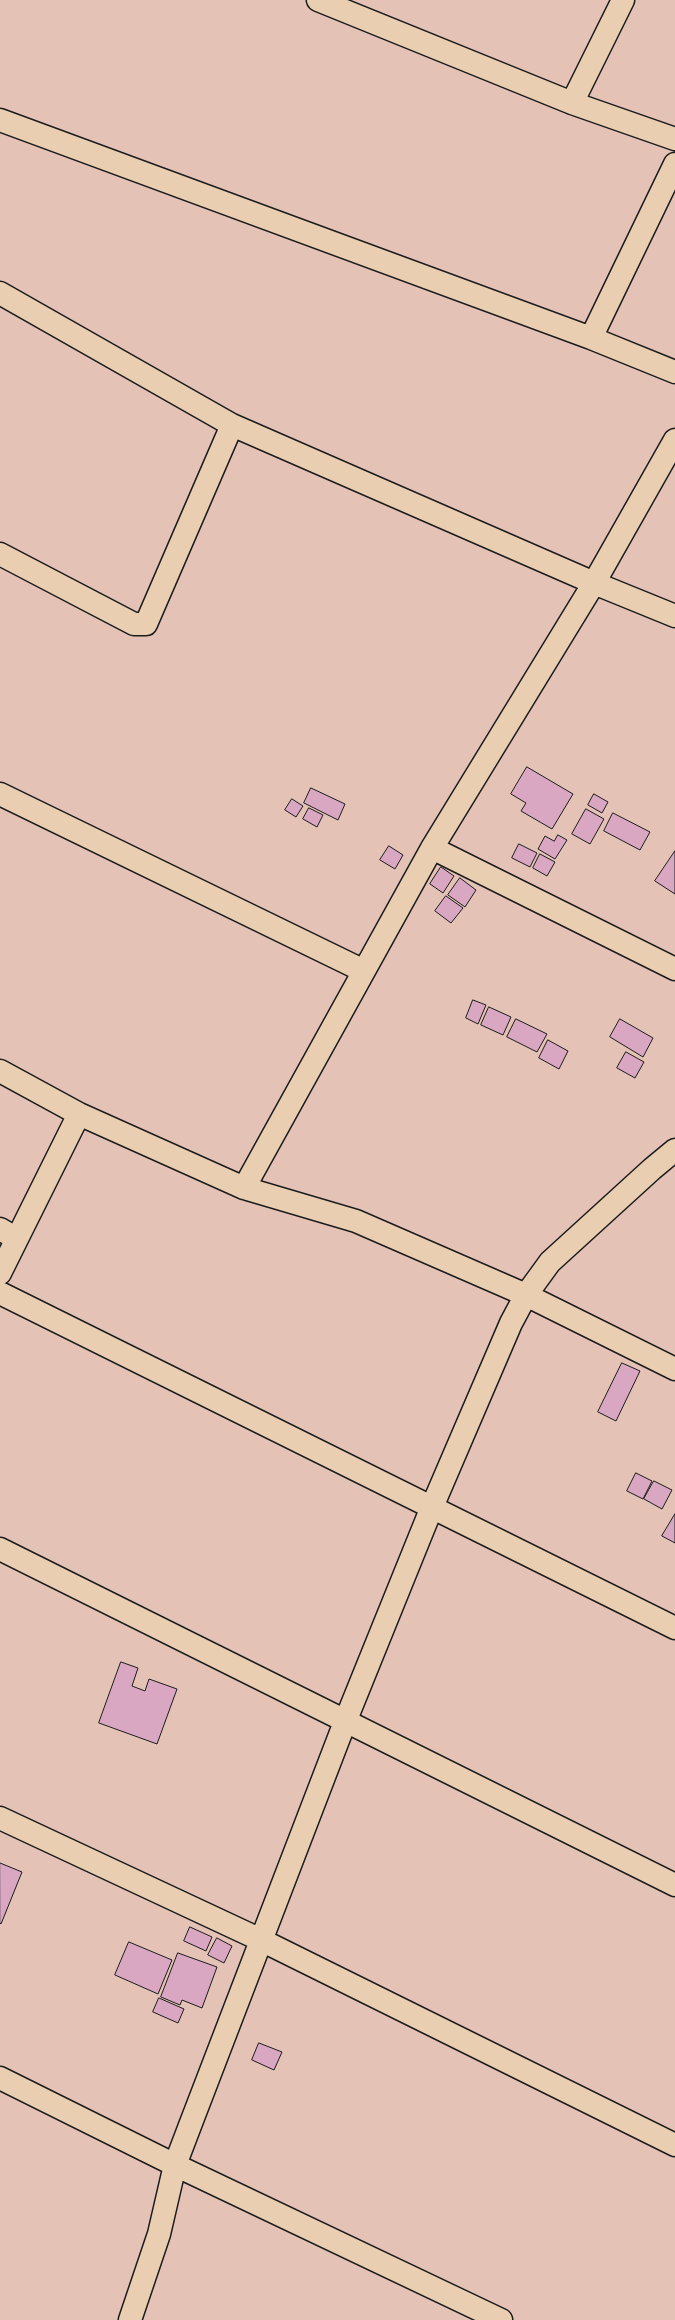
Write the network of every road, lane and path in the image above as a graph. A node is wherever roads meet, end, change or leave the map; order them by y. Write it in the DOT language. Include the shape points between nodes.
graph roads {
  1 [pos="318,0"];
  2 [pos="623,0"];
  3 [pos="572,102"];
  4 [pos="0,120"];
  5 [pos="675,139"];
  6 [pos="675,164"];
  7 [pos="0,293"];
  8 [pos="591,338"];
  9 [pos="675,372"];
  10 [pos="232,425"];
  11 [pos="675,440"];
  12 [pos="0,554"];
  13 [pos="594,583"];
  14 [pos="675,616"];
  15 [pos="0,794"];
  16 [pos="432,848"];
  17 [pos="675,969"];
  18 [pos="364,972"];
  19 [pos="0,1071"];
  20 [pos="79,1114"];
  21 [pos="675,1150"];
  22 [pos="244,1188"];
  23 [pos="9,1234"];
  24 [pos="0,1273"];
  25 [pos="0,1293"];
  26 [pos="526,1295"];
  27 [pos="675,1369"];
  28 [pos="432,1507"];
  29 [pos="0,1549"];
  30 [pos="675,1628"];
  31 [pos="345,1722"];
  32 [pos="0,1818"];
  33 [pos="675,1885"];
  34 [pos="261,1940"];
  35 [pos="0,2078"];
  36 [pos="675,2145"];
  37 [pos="175,2165"];
  38 [pos="130,2320"];
  39 [pos="501,2320"];
  1 -- 3 [label="street"];
  2 -- 3 [label="street"];
  3 -- 5 [label="street"];
  4 -- 8 [label="street"];
  6 -- 8 [label="street"];
  7 -- 10 [label="street"];
  8 -- 9 [label="street"];
  10 -- 12 [label="street" via="146,624 134,624"];
  10 -- 13 [label="street"];
  11 -- 13 [label="street"];
  13 -- 14 [label="street"];
  13 -- 16 [label="street"];
  15 -- 18 [label="street"];
  16 -- 17 [label="street"];
  16 -- 18 [label="street"];
  18 -- 22 [label="street"];
  19 -- 20 [label="street"];
  20 -- 22 [label="street"];
  20 -- 23 [label="street"];
  21 -- 26 [label="street" via="550,1262"];
  22 -- 26 [label="street" via="356,1221"];
  23 -- 24 [label="street"];
  25 -- 28 [label="street"];
  26 -- 27 [label="street"];
  26 -- 28 [label="street" via="511,1323"];
  28 -- 30 [label="street"];
  28 -- 31 [label="street"];
  29 -- 31 [label="street"];
  31 -- 33 [label="street"];
  31 -- 34 [label="street"];
  32 -- 34 [label="street"];
  34 -- 36 [label="street"];
  34 -- 37 [label="street"];
  35 -- 37 [label="street"];
  37 -- 38 [label="street" via="159,2234"];
  37 -- 39 [label="street"];
}
